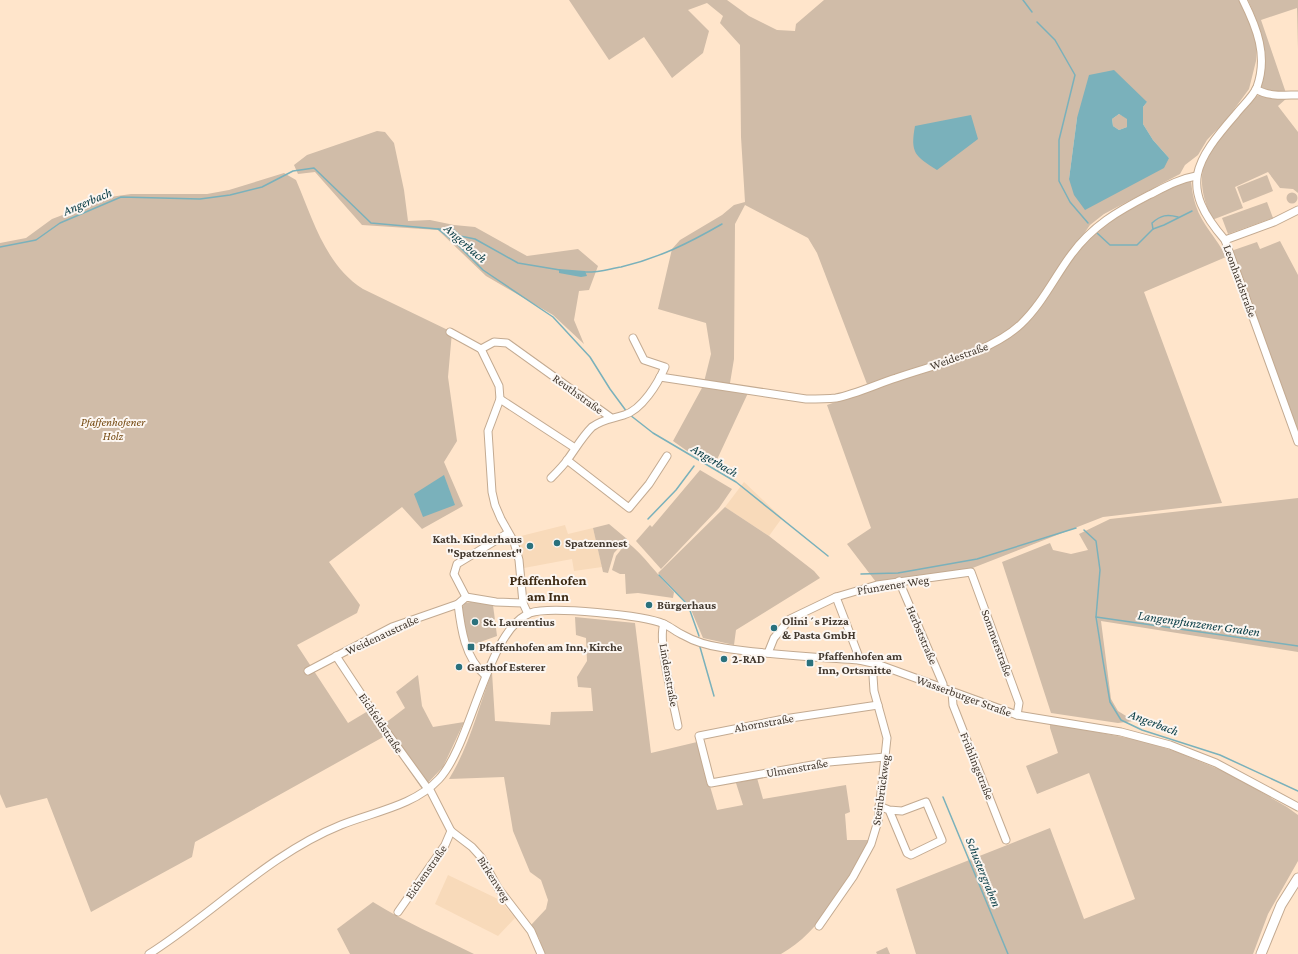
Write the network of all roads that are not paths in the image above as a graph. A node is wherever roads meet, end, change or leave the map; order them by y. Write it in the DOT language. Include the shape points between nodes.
graph roads {
  1 [pos="1243,0"];
  2 [pos="1256,89"];
  3 [pos="1298,95"];
  4 [pos="1196,176"];
  5 [pos="1298,210"];
  6 [pos="1225,240"];
  7 [pos="450,332"];
  8 [pos="633,338"];
  9 [pos="481,350"];
  10 [pos="660,377"];
  11 [pos="500,399"];
  12 [pos="610,417"];
  13 [pos="1298,442"];
  14 [pos="575,448"];
  15 [pos="667,456"];
  16 [pos="567,460"];
  17 [pos="551,478"];
  18 [pos="508,533"];
  19 [pos="971,572"];
  20 [pos="899,582"];
  21 [pos="466,597"];
  22 [pos="836,597"];
  23 [pos="523,603"];
  24 [pos="458,604"];
  25 [pos="528,614"];
  26 [pos="664,624"];
  27 [pos="768,653"];
  28 [pos="336,656"];
  29 [pos="859,660"];
  30 [pos="877,664"];
  31 [pos="308,671"];
  32 [pos="486,676"];
  33 [pos="943,688"];
  34 [pos="952,692"];
  35 [pos="878,705"];
  36 [pos="1017,714"];
  37 [pos="678,726"];
  38 [pos="884,757"];
  39 [pos="711,783"];
  40 [pos="429,789"];
  41 [pos="879,806"];
  42 [pos="1298,807"];
  43 [pos="889,810"];
  44 [pos="451,831"];
  45 [pos="1006,840"];
  46 [pos="1298,878"];
  47 [pos="398,912"];
  48 [pos="819,926"];
  49 [pos="149,954"];
  50 [pos="541,954"];
  51 [pos="1261,954"];
  1 -- 2 [label="street, Leonhardstraße" via="1254,20 1261,46 1262,59"];
  2 -- 3 [label="street" via="1275,95"];
  2 -- 4 [label="street, Leonhardstraße" via="1207,148"];
  4 -- 6 [label="street, Leonhardstraße" via="1202,208 1210,223"];
  4 -- 10 [label="street, Weidestraße" via="1181,179 1099,224 1070,255 1034,311 1009,334 971,352 845,395 822,399 799,398"];
  5 -- 6 [label="street"];
  6 -- 13 [label="street, Leonhardstraße"];
  7 -- 9 [label="street"];
  8 -- 10 [label="street" via="644,360 665,367"];
  9 -- 11 [label="street" via="499,386"];
  9 -- 12 [label="street, Reuthstraße" via="494,342 507,343"];
  10 -- 12 [label="street, Reuthstraße" via="650,395 631,411 625,415"];
  11 -- 14 [label="street"];
  11 -- 18 [label="street" via="488,431 490,466 495,505"];
  12 -- 14 [label="street" via="594,426"];
  14 -- 16 [label="street"];
  15 -- 16 [label="street" via="629,508"];
  16 -- 17 [label="street"];
  18 -- 21 [label="street" via="457,564 454,574"];
  18 -- 23 [label="street" via="514,542 518,560"];
  19 -- 20 [label="street, Pfunzener Weg"];
  19 -- 36 [label="street, Sommerstraße" via="1019,703"];
  20 -- 22 [label="street, Pfunzener Weg"];
  20 -- 33 [label="street, Herbststraße"];
  21 -- 23 [label="street"];
  21 -- 24 [label="street"];
  22 -- 27 [label="street, Pfunzener Weg" via="790,619 774,638"];
  22 -- 29 [label="street"];
  23 -- 25 [label="street"];
  24 -- 28 [label="street, Weidenaustraße" via="392,627"];
  24 -- 32 [label="street" via="461,628 468,648 475,664"];
  25 -- 26 [label="street, Wasserburger Straße" via="547,609 640,618"];
  25 -- 32 [label="street, Wasserburger Straße" via="510,630"];
  26 -- 27 [label="street, Wasserburger Straße" via="697,642"];
  26 -- 37 [label="street, Lindenstraße" via="661,630 665,660"];
  27 -- 29 [label="street, Wasserburger Straße"];
  28 -- 31 [label="street, Weidenaustraße"];
  28 -- 40 [label="street, Eichfeldstraße" via="383,728"];
  29 -- 30 [label="street, Wasserburger Straße"];
  30 -- 33 [label="street, Wasserburger Straße"];
  30 -- 35 [label="street, Steinbrückweg" via="873,676"];
  32 -- 40 [label="street, Wasserburger Straße" via="454,755 439,779"];
  33 -- 34 [label="street, Wasserburger Straße"];
  34 -- 36 [label="street, Wasserburger Straße"];
  34 -- 45 [label="street, Frühlingstraße" via="953,705"];
  35 -- 38 [label="street, Steinbrückweg" via="887,738"];
  35 -- 39 [label="street, Ahornstraße" via="784,719 699,736"];
  36 -- 42 [label="street, Wasserburger Straße" via="1121,732 1170,745 1216,763"];
  38 -- 39 [label="street, Ulmenstraße" via="829,762"];
  38 -- 41 [label="street, Steinbrückweg"];
  40 -- 44 [label="street, Birkenweg"];
  40 -- 49 [label="street" via="408,801 340,826 306,842"];
  41 -- 43 [label="street"];
  41 -- 48 [label="street, Steinbrückweg" via="878,821 868,850 853,877"];
  43 -- 43 [label="street" via="907,853 911,855 942,840 926,802 902,811"];
  44 -- 47 [label="street, Eichenstraße" via="445,846"];
  44 -- 50 [label="street, Birkenweg" via="481,857 498,888 531,931"];
  46 -- 51 [label="main road" via="1281,906"];
}
